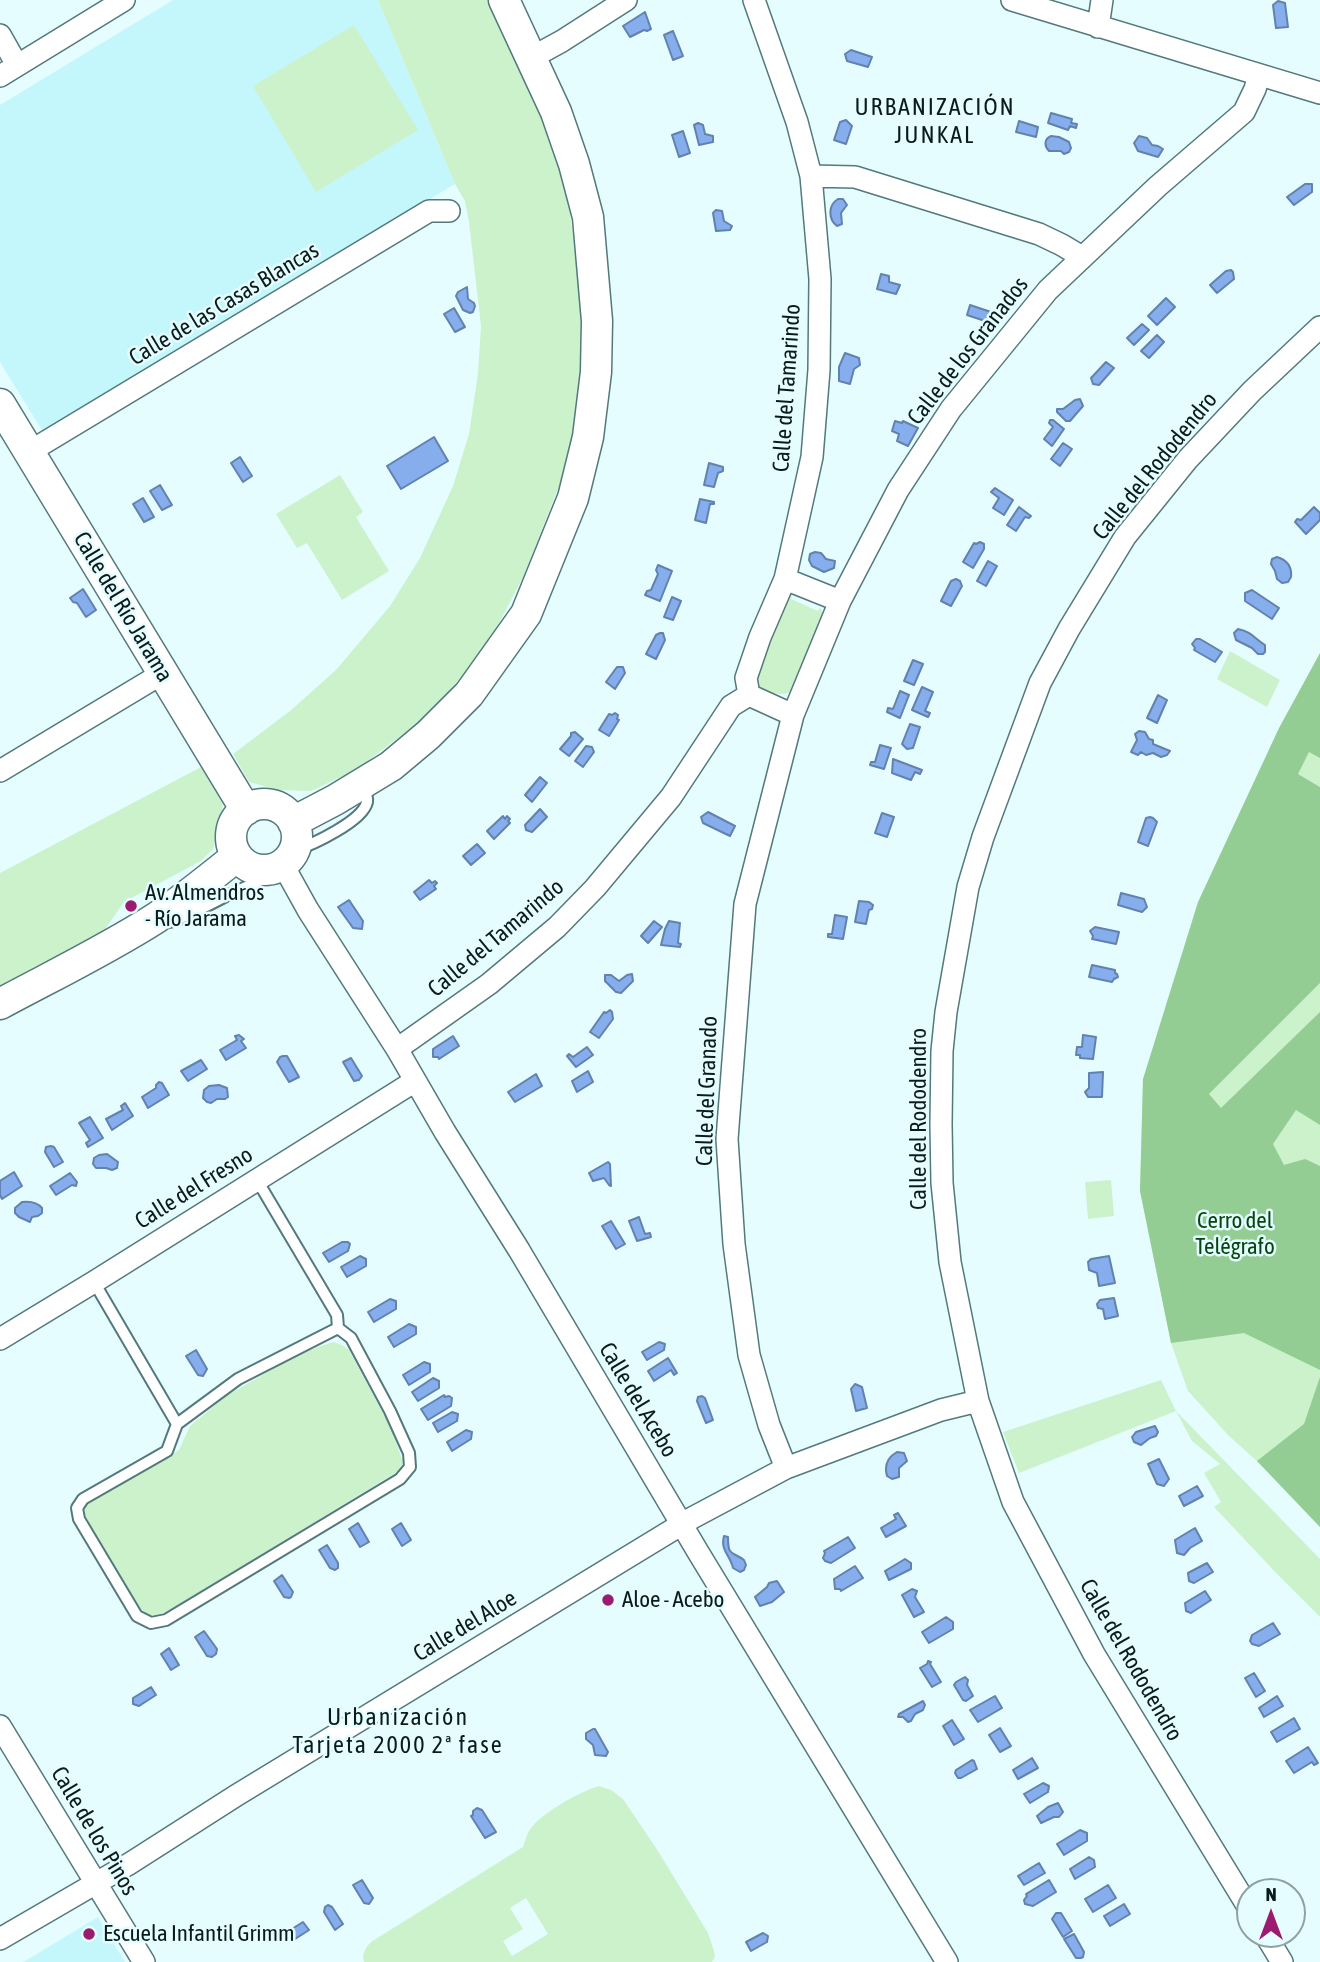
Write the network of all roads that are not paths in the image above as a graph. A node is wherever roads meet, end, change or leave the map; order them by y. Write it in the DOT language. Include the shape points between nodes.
graph roads {
  1 [pos="124,0"];
  2 [pos="504,0"];
  3 [pos="626,0"];
  4 [pos="754,0"];
  5 [pos="1012,0"];
  6 [pos="1102,0"];
  7 [pos="1098,27"];
  8 [pos="0,35"];
  9 [pos="531,58"];
  10 [pos="9,71"];
  11 [pos="1259,75"];
  12 [pos="1320,93"];
  13 [pos="811,176"];
  14 [pos="449,211"];
  15 [pos="1082,257"];
  16 [pos="1320,327"];
  17 [pos="0,404"];
  18 [pos="29,452"];
  19 [pos="785,579"];
  20 [pos="840,601"];
  21 [pos="163,673"];
  22 [pos="748,695"];
  23 [pos="793,715"];
  24 [pos="0,771"];
  25 [pos="246,810"];
  26 [pos="284,852"];
  27 [pos="237,856"];
  28 [pos="154,919"];
  29 [pos="0,1004"];
  30 [pos="397,1049"];
  31 [pos="415,1081"];
  32 [pos="257,1180"];
  33 [pos="94,1283"];
  34 [pos="338,1328"];
  35 [pos="0,1339"];
  36 [pos="978,1401"];
  37 [pos="177,1424"];
  38 [pos="786,1468"];
  39 [pos="681,1524"];
  40 [pos="0,1726"];
  41 [pos="95,1884"];
  42 [pos="1236,1887"];
  43 [pos="0,1939"];
  44 [pos="144,1962"];
  45 [pos="947,1962"];
  1 -- 10 [label="street"];
  2 -- 9 [label="street"];
  3 -- 9 [label="street"];
  4 -- 13 [label="street, Calle del Tamarindo"];
  5 -- 7 [label="street"];
  6 -- 7 [label="street"];
  7 -- 11 [label="street"];
  8 -- 10 [label="street"];
  9 -- 26 [label="street" via="556,111 588,217 597,321 596,372 588,437 573,498 526,614 469,694 428,735 361,784"];
  11 -- 12 [label="street"];
  11 -- 15 [label="street, Calle de los Granados" via="1244,113"];
  13 -- 15 [label="street" via="855,177 1039,234"];
  13 -- 19 [label="street, Calle del Tamarindo" via="820,279 819,370 812,457"];
  14 -- 18 [label="street, Calle de las Casas Blancas" via="429,211"];
  15 -- 20 [label="street, Calle de los Granados" via="1048,290 951,409 898,490"];
  16 -- 36 [label="street, Calle del Rododendro" via="1197,449 1125,537 1040,683 983,837 968,887 946,1012 941,1124 950,1262"];
  17 -- 18 [label="street, Calle del Río Jarama"];
  18 -- 21 [label="street, Calle del Río Jarama"];
  19 -- 20 [label="street"];
  19 -- 22 [label="street, Calle del Tamarindo" via="746,678"];
  20 -- 23 [label="street, Calle de los Granados"];
  21 -- 24 [label="street"];
  21 -- 25 [label="street, Calle del Río Jarama"];
  22 -- 23 [label="street"];
  22 -- 30 [label="street, Calle del Tamarindo" via="731,706 671,797 557,928 489,984"];
  23 -- 38 [label="street, Calle del Granado" via="745,904 727,1139 734,1244 749,1355"];
  25 -- 26 [label="street" via="269,805 283,811"];
  25 -- 27 [label="street" via="232,831"];
  26 -- 27 [label="street" via="253,868"];
  26 -- 28 [label="lane" via="261,880 190,915 167,923"];
  26 -- 30 [label="street, Calle del Acebo" via="308,910"];
  27 -- 28 [label="street"];
  28 -- 29 [label="street"];
  30 -- 31 [label="street, Calle del Acebo"];
  31 -- 32 [label="street, Calle del Fresno"];
  31 -- 39 [label="street, Calle del Acebo"];
  32 -- 33 [label="street, Calle del Fresno"];
  32 -- 34 [label="lane" via="337,1315"];
  33 -- 35 [label="street, Calle del Fresno"];
  33 -- 37 [label="lane"];
  34 -- 37 [label="lane" via="238,1379"];
  34 -- 37 [label="lane" via="351,1338 390,1411 409,1453 410,1467 400,1479 166,1620 151,1623 137,1616 79,1519 77,1508 83,1499 167,1451"];
  36 -- 38 [label="street, Calle del Aloe" via="941,1410"];
  36 -- 42 [label="street, Calle del Rododendro" via="1013,1503 1087,1642"];
  38 -- 39 [label="street, Calle del Aloe"];
  39 -- 41 [label="street, Calle del Aloe"];
  39 -- 45 [label="street, Calle del Acebo"];
  40 -- 41 [label="street, Calle de los Pinos"];
  41 -- 43 [label="street, Calle del Aloe"];
  41 -- 44 [label="street, Calle de los Pinos"];
}
